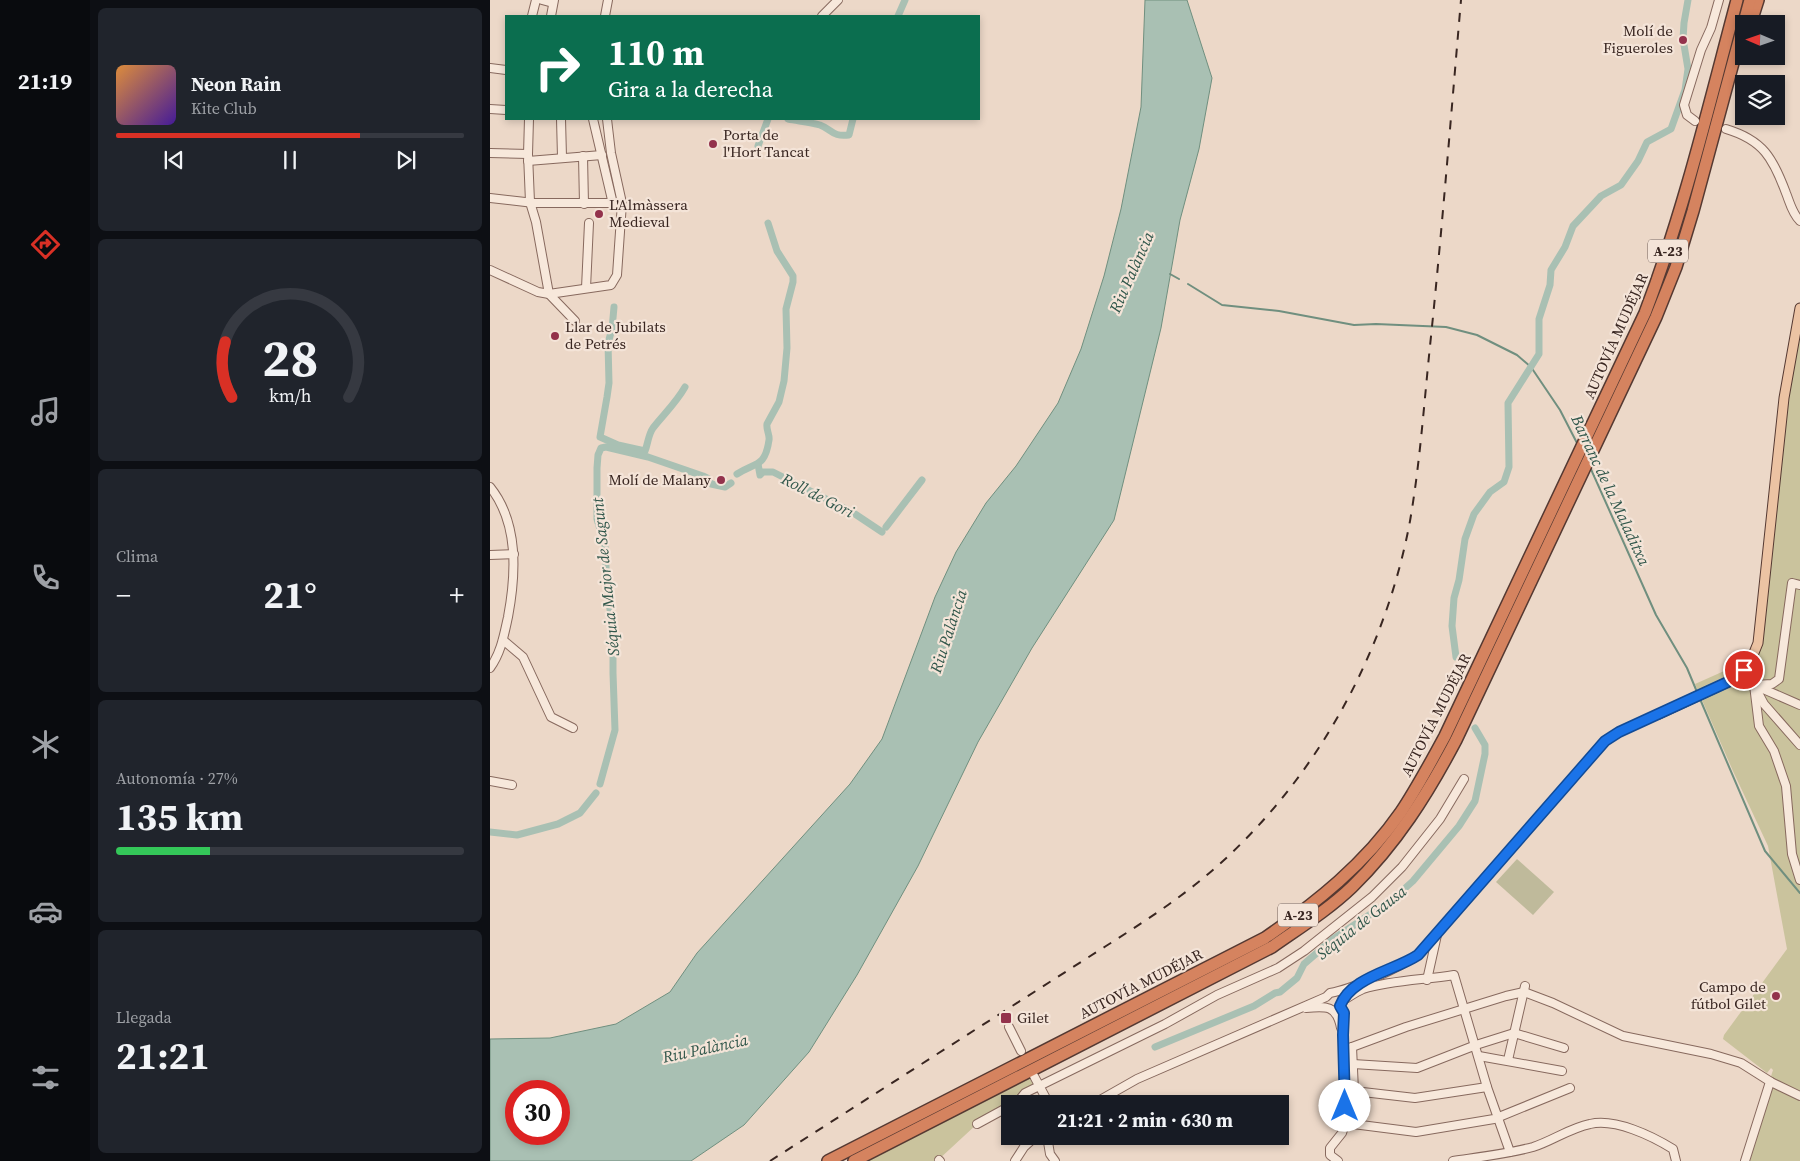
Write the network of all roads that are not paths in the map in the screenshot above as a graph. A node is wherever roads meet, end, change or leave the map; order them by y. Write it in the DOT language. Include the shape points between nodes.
graph roads {
  1 [pos="536,0"];
  2 [pos="542,0"];
  3 [pos="608,0"];
  4 [pos="838,0"];
  5 [pos="1720,0"];
  6 [pos="1737,0"];
  7 [pos="1750,0"];
  8 [pos="1758,0"];
  9 [pos="553,2"];
  10 [pos="532,15"];
  11 [pos="551,15"];
  12 [pos="605,15"];
  13 [pos="823,15"];
  14 [pos="1753,15"];
  15 [pos="1736,65"];
  16 [pos="490,68"];
  17 [pos="505,70"];
  18 [pos="1723,101"];
  19 [pos="490,109"];
  20 [pos="505,110"];
  21 [pos="529,120"];
  22 [pos="561,120"];
  23 [pos="593,120"];
  24 [pos="607,120"];
  25 [pos="1695,121"];
  26 [pos="1726,129"];
  27 [pos="490,153"];
  28 [pos="602,155"];
  29 [pos="583,156"];
  30 [pos="528,157"];
  31 [pos="562,157"];
  32 [pos="490,198"];
  33 [pos="530,202"];
  34 [pos="622,203"];
  35 [pos="584,204"];
  36 [pos="612,204"];
  37 [pos="1800,221"];
  38 [pos="589,223"];
  39 [pos="490,270"];
  40 [pos="586,288"];
  41 [pos="549,294"];
  42 [pos="1800,308"];
  43 [pos="575,321"];
  44 [pos="1798,326"];
  45 [pos="490,487"];
  46 [pos="514,554"];
  47 [pos="490,555"];
  48 [pos="1800,585"];
  49 [pos="503,640"];
  50 [pos="490,668"];
  51 [pos="1744,670"];
  52 [pos="1754,686"];
  53 [pos="1800,705"];
  54 [pos="1659,714"];
  55 [pos="573,728"];
  56 [pos="1800,745"];
  57 [pos="1464,779"];
  58 [pos="490,782"];
  59 [pos="512,785"];
  60 [pos="1800,880"];
  61 [pos="1437,934"];
  62 [pos="1427,980"];
  63 [pos="1363,982"];
  64 [pos="1524,989"];
  65 [pos="1335,992"];
  66 [pos="1326,997"];
  67 [pos="1337,1004"];
  68 [pos="1297,1009"];
  69 [pos="1465,1009"];
  70 [pos="1009,1027"];
  71 [pos="1514,1033"];
  72 [pos="1476,1044"];
  73 [pos="1352,1047"];
  74 [pos="1564,1048"];
  75 [pos="1022,1052"];
  76 [pos="1343,1054"];
  77 [pos="1479,1056"];
  78 [pos="1508,1060"];
  79 [pos="1353,1064"];
  80 [pos="1562,1071"];
  81 [pos="1034,1076"];
  82 [pos="1771,1082"];
  83 [pos="1039,1086"];
  84 [pos="1487,1087"];
  85 [pos="1570,1088"];
  86 [pos="1354,1091"];
  87 [pos="1024,1095"];
  88 [pos="1044,1095"];
  89 [pos="1109,1095"];
  90 [pos="1800,1096"];
  91 [pos="1001,1111"];
  92 [pos="1498,1117"];
  93 [pos="977,1124"];
  94 [pos="1026,1145"];
  95 [pos="1048,1145"];
  96 [pos="1510,1152"];
  97 [pos="828,1161"];
  98 [pos="854,1161"];
  99 [pos="1015,1161"];
  100 [pos="1055,1161"];
  101 [pos="1338,1161"];
  102 [pos="1454,1161"];
  103 [pos="1676,1161"];
  104 [pos="1745,1161"];
  1 -- 10 [label="street"];
  2 -- 9 [label="street"];
  3 -- 12 [label="street"];
  4 -- 13 [label="street"];
  5 -- 25 [label="street" via="1684,106 1687,115"];
  6 -- 97 [label="highway, AUTOVÍA MUDÉJAR / A-23" via="1681,208 1645,312 1445,736 1400,814 1340,881 1265,938"];
  7 -- 18 [label="highway, AUTOVÍA MUDÉJAR / A-23"];
  8 -- 14 [label="highway"];
  9 -- 11 [label="street"];
  15 -- 18 [label="highway"];
  16 -- 17 [label="street"];
  18 -- 98 [label="highway, AUTOVÍA MUDÉJAR / A-23" via="1694,211 1656,317 1434,784 1383,854 1351,888 1272,947"];
  19 -- 20 [label="street"];
  21 -- 30 [label="street"];
  22 -- 31 [label="street"];
  23 -- 28 [label="street"];
  24 -- 34 [label="street"];
  26 -- 37 [label="street" via="1758,143 1782,181 1793,212"];
  27 -- 30 [label="street"];
  28 -- 29 [label="street"];
  28 -- 36 [label="street"];
  29 -- 31 [label="street"];
  29 -- 35 [label="street"];
  30 -- 31 [label="street"];
  30 -- 33 [label="street"];
  32 -- 33 [label="street"];
  33 -- 35 [label="street"];
  33 -- 41 [label="street"];
  34 -- 36 [label="street"];
  34 -- 40 [label="street" via="617,275 611,285"];
  35 -- 36 [label="street"];
  38 -- 40 [label="street"];
  39 -- 41 [label="street"];
  40 -- 41 [label="street"];
  41 -- 43 [label="street"];
  42 -- 44 [label="main road"];
  44 -- 51 [label="main road" via="1784,398 1758,643"];
  45 -- 46 [label="street" via="500,500 511,531"];
  46 -- 47 [label="street"];
  46 -- 49 [label="street" via="512,593"];
  48 -- 52 [label="street" via="1792,583 1779,679 1772,684"];
  49 -- 50 [label="street"];
  49 -- 55 [label="street" via="523,657 551,717"];
  51 -- 52 [label="street"];
  51 -- 54 [label="main road" via="1730,681"];
  52 -- 53 [label="street"];
  52 -- 56 [label="street" via="1764,704"];
  52 -- 60 [label="street" via="1759,726 1774,751 1786,786 1792,854"];
  54 -- 61 [label="street" via="1605,741"];
  57 -- 83 [label="street" via="1440,818 1402,867 1372,897 1304,950 1278,968 1217,995"];
  58 -- 59 [label="street"];
  61 -- 62 [label="street"];
  61 -- 63 [label="street" via="1407,963"];
  62 -- 67 [label="street" via="1362,990"];
  62 -- 69 [label="street" via="1454,975"];
  63 -- 65 [label="street"];
  63 -- 67 [label="street"];
  64 -- 69 [label="street"];
  64 -- 71 [label="street"];
  64 -- 82 [label="street" via="1623,1036 1742,1063"];
  65 -- 66 [label="street"];
  65 -- 67 [label="street" via="1340,995"];
  66 -- 67 [label="street"];
  66 -- 68 [label="street"];
  67 -- 68 [label="street"];
  67 -- 76 [label="street"];
  68 -- 89 [label="street" via="1137,1079"];
  69 -- 72 [label="street"];
  69 -- 73 [label="street"];
  70 -- 75 [label="street"];
  71 -- 72 [label="street"];
  71 -- 74 [label="street"];
  71 -- 78 [label="street"];
  72 -- 77 [label="street"];
  72 -- 79 [label="street" via="1417,1068"];
  73 -- 76 [label="street"];
  73 -- 79 [label="street"];
  76 -- 101 [label="street" via="1345,1124 1330,1148 1330,1155"];
  77 -- 78 [label="street"];
  77 -- 84 [label="street"];
  78 -- 80 [label="street"];
  79 -- 86 [label="street"];
  81 -- 83 [label="street"];
  82 -- 90 [label="street"];
  82 -- 104 [label="street"];
  83 -- 87 [label="street"];
  83 -- 88 [label="street"];
  84 -- 86 [label="street" via="1415,1098"];
  84 -- 92 [label="street"];
  85 -- 92 [label="street"];
  86 -- 92 [label="street" via="1353,1124 1416,1132"];
  91 -- 93 [label="street"];
  92 -- 96 [label="street"];
  94 -- 99 [label="street"];
  95 -- 100 [label="street"];
  96 -- 102 [label="street"];
  96 -- 103 [label="street" via="1535,1146 1591,1123 1616,1125 1655,1138 1673,1149"];
}
